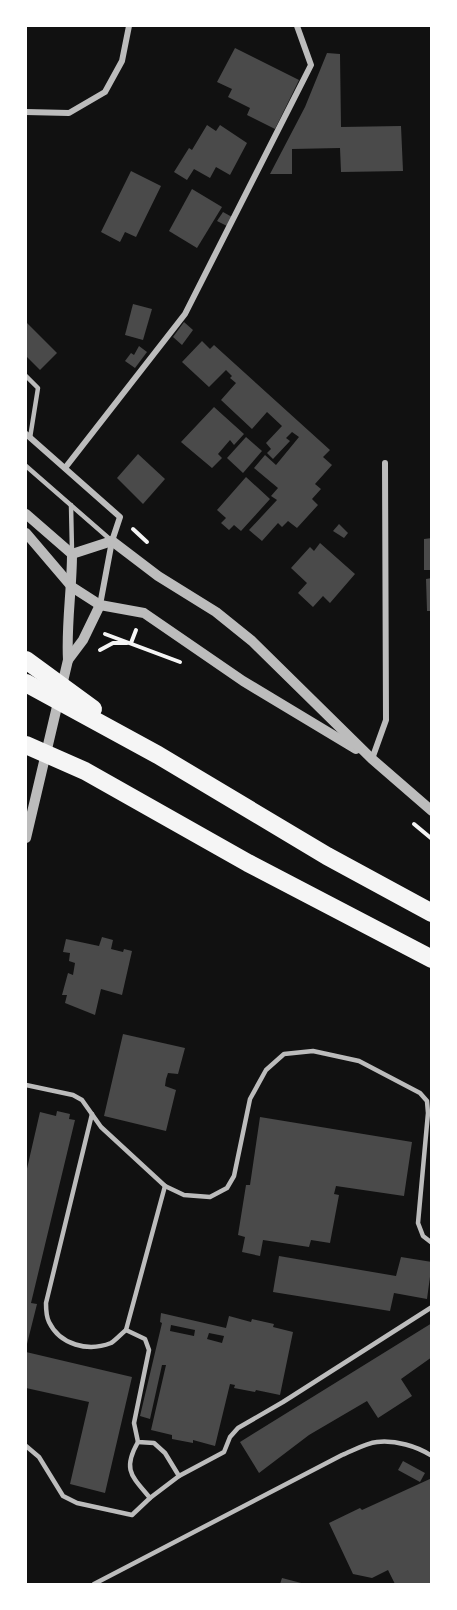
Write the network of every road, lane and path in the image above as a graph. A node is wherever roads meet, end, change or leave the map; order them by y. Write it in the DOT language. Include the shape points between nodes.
graph roads {
  1 [pos="129,26"];
  2 [pos="297,26"];
  3 [pos="26,112"];
  4 [pos="26,376"];
  5 [pos="28,436"];
  6 [pos="385,463"];
  7 [pos="26,466"];
  8 [pos="65,468"];
  9 [pos="71,506"];
  10 [pos="26,514"];
  11 [pos="120,517"];
  12 [pos="26,533"];
  13 [pos="112,541"];
  14 [pos="150,544"];
  15 [pos="72,554"];
  16 [pos="72,586"];
  17 [pos="100,605"];
  18 [pos="26,660"];
  19 [pos="68,660"];
  20 [pos="26,683"];
  21 [pos="26,745"];
  22 [pos="158,755"];
  23 [pos="372,759"];
  24 [pos="432,811"];
  25 [pos="26,838"];
  26 [pos="432,914"];
  27 [pos="432,959"];
  28 [pos="26,1085"];
  29 [pos="26,1093"];
  30 [pos="92,1113"];
  31 [pos="165,1186"];
  32 [pos="432,1243"];
  33 [pos="432,1307"];
  34 [pos="126,1330"];
  35 [pos="138,1442"];
  36 [pos="26,1446"];
  37 [pos="432,1456"];
  38 [pos="179,1476"];
  39 [pos="150,1498"];
  40 [pos="94,1584"];
  1 -- 3 [label="street" via="122,61 105,92 69,113"];
  2 -- 8 [label="street" via="311,65 185,314"];
  4 -- 5 [label="lane" via="38,388"];
  5 -- 8 [label="street"];
  6 -- 23 [label="street" via="386,720"];
  7 -- 9 [label="lane"];
  8 -- 11 [label="street"];
  9 -- 13 [label="lane"];
  9 -- 15 [label="lane"];
  10 -- 15 [label="street"];
  11 -- 13 [label="street"];
  11 -- 14 [label="path"];
  12 -- 16 [label="street"];
  13 -- 15 [label="street"];
  13 -- 17 [label="street"];
  13 -- 23 [label="street" via="252,641"];
  15 -- 16 [label="street"];
  16 -- 17 [label="street"];
  16 -- 19 [label="street" via="66,636"];
  17 -- 19 [label="street"];
  17 -- 23 [label="street" via="144,613 243,681"];
  18 -- 22 [label="highway"];
  19 -- 25 [label="street"];
  20 -- 22 [label="highway"];
  21 -- 27 [label="highway" via="85,771 248,863"];
  22 -- 26 [label="highway"];
  23 -- 24 [label="street"];
  28 -- 29 [label="lane"];
  28 -- 30 [label="lane" via="73,1095"];
  30 -- 31 [label="lane" via="101,1127"];
  30 -- 34 [label="lane" via="46,1303 47,1320 57,1336 74,1345 91,1347 113,1342"];
  31 -- 32 [label="lane" via="184,1195 210,1197 227,1188 234,1176 250,1099 266,1070 284,1054 313,1051 359,1061 420,1093 427,1101 418,1223 423,1236"];
  31 -- 34 [label="lane"];
  33 -- 38 [label="lane" via="238,1428 224,1452"];
  34 -- 35 [label="lane" via="145,1339 149,1350 134,1423"];
  35 -- 38 [label="lane" via="154,1443"];
  35 -- 39 [label="lane" via="129,1457 131,1475"];
  36 -- 39 [label="lane" via="39,1457 63,1496 77,1503 132,1515"];
  37 -- 40 [label="lane" via="404,1444 376,1442 342,1455"];
  38 -- 39 [label="lane"];
}
